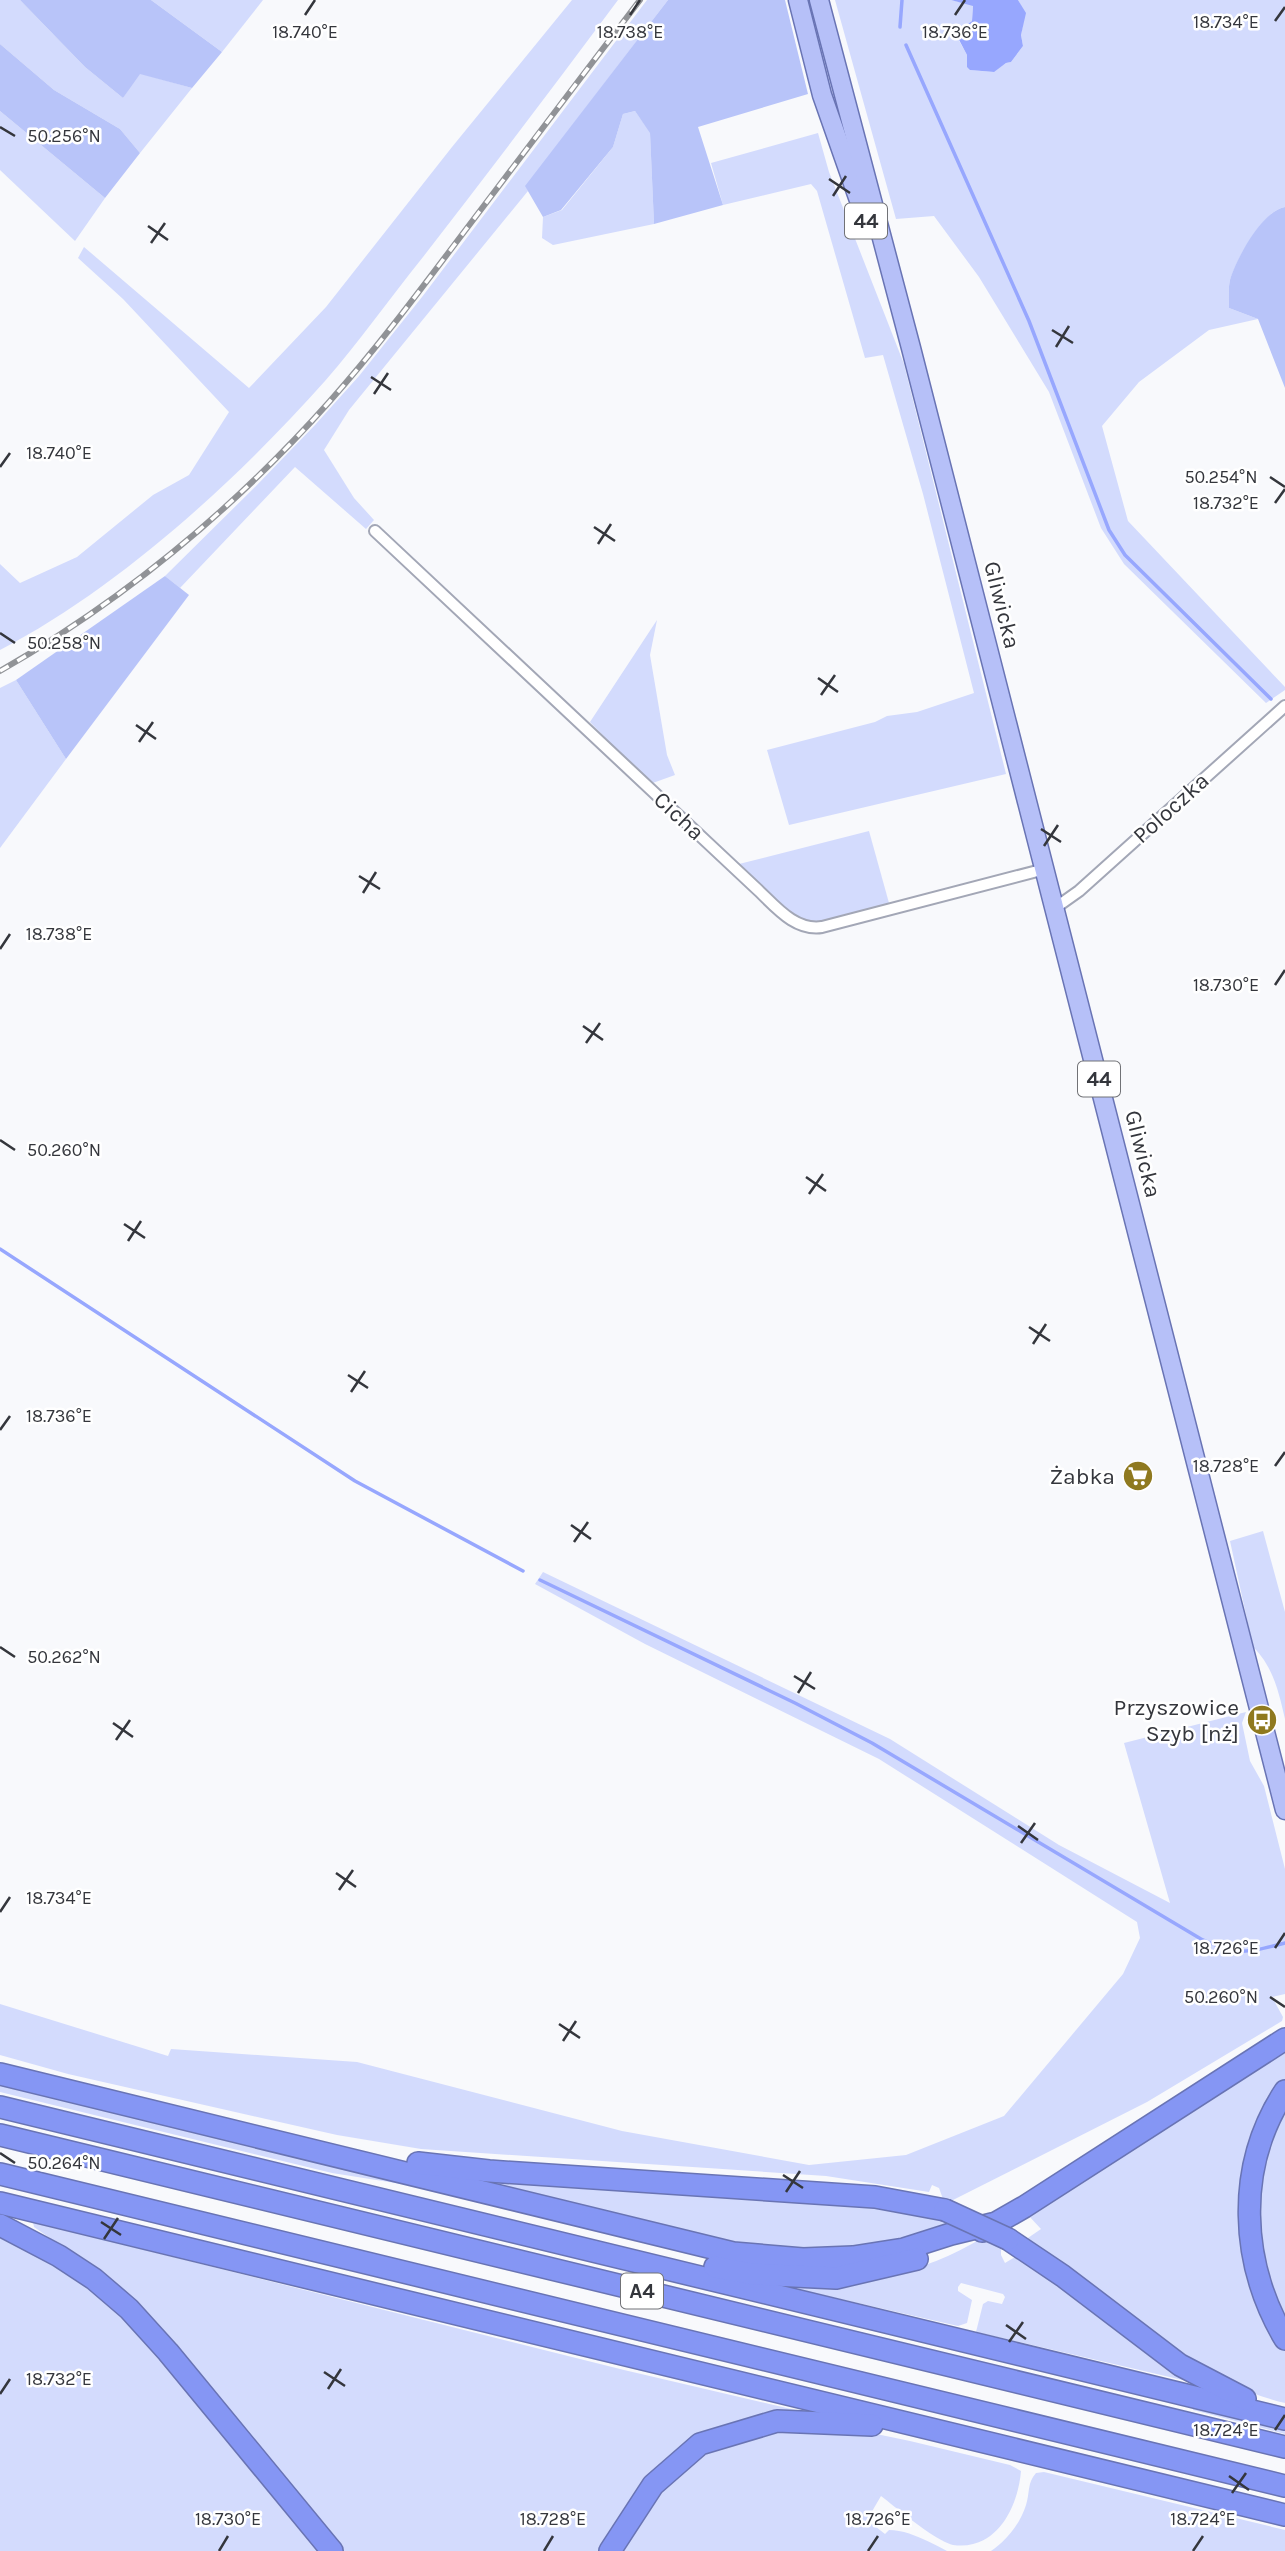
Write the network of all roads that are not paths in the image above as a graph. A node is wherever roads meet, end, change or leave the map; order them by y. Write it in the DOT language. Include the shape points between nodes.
graph roads {
  1 [pos="798,0"];
  2 [pos="819,0"];
  3 [pos="911,348"];
  4 [pos="375,531"];
  5 [pos="1285,706"];
  6 [pos="1045,869"];
  7 [pos="1055,908"];
  8 [pos="1285,1810"];
  9 [pos="1285,2039"];
  10 [pos="0,2074"];
  11 [pos="1285,2091"];
  12 [pos="0,2107"];
  13 [pos="0,2135"];
  14 [pos="333,2153"];
  15 [pos="0,2174"];
  16 [pos="0,2203"];
  17 [pos="0,2225"];
  18 [pos="1002,2231"];
  19 [pos="580,2248"];
  20 [pos="1285,2339"];
  21 [pos="1285,2418"];
  22 [pos="934,2430"];
  23 [pos="1285,2447"];
  24 [pos="1285,2486"];
  25 [pos="1285,2515"];
  26 [pos="332,2551"];
  27 [pos="610,2551"];
  1 -- 3 [label="main road, Gliwicka / 44" via="822,95"];
  2 -- 3 [label="main road, Gliwicka / 44"];
  3 -- 6 [label="main road, Gliwicka / 44"];
  4 -- 6 [label="street, Cicha" via="787,917 803,926 822,927"];
  5 -- 7 [label="street, Poloczka"];
  6 -- 7 [label="main road, Gliwicka / 44"];
  7 -- 8 [label="main road, Gliwicka / 44"];
  9 -- 18 [label="highway"];
  10 -- 14 [label="highway"];
  11 -- 20 [label="highway" via="1255,2162 1248,2217 1259,2284"];
  12 -- 19 [label="highway"];
  13 -- 23 [label="highway, A4"];
  14 -- 18 [label="highway, bridge" via="489,2171 875,2197 945,2210"];
  14 -- 18 [label="highway" via="733,2253 803,2259 853,2257 904,2249 951,2234"];
  15 -- 24 [label="highway, A4"];
  16 -- 22 [label="highway"];
  17 -- 26 [label="highway" via="59,2256 129,2309"];
  18 -- 19 [label="highway" via="916,2259 836,2278 752,2274"];
  18 -- 21 [label="highway" via="1180,2365"];
  19 -- 21 [label="highway"];
  22 -- 25 [label="highway"];
  22 -- 27 [label="highway" via="777,2421 700,2444 653,2485"];
}
